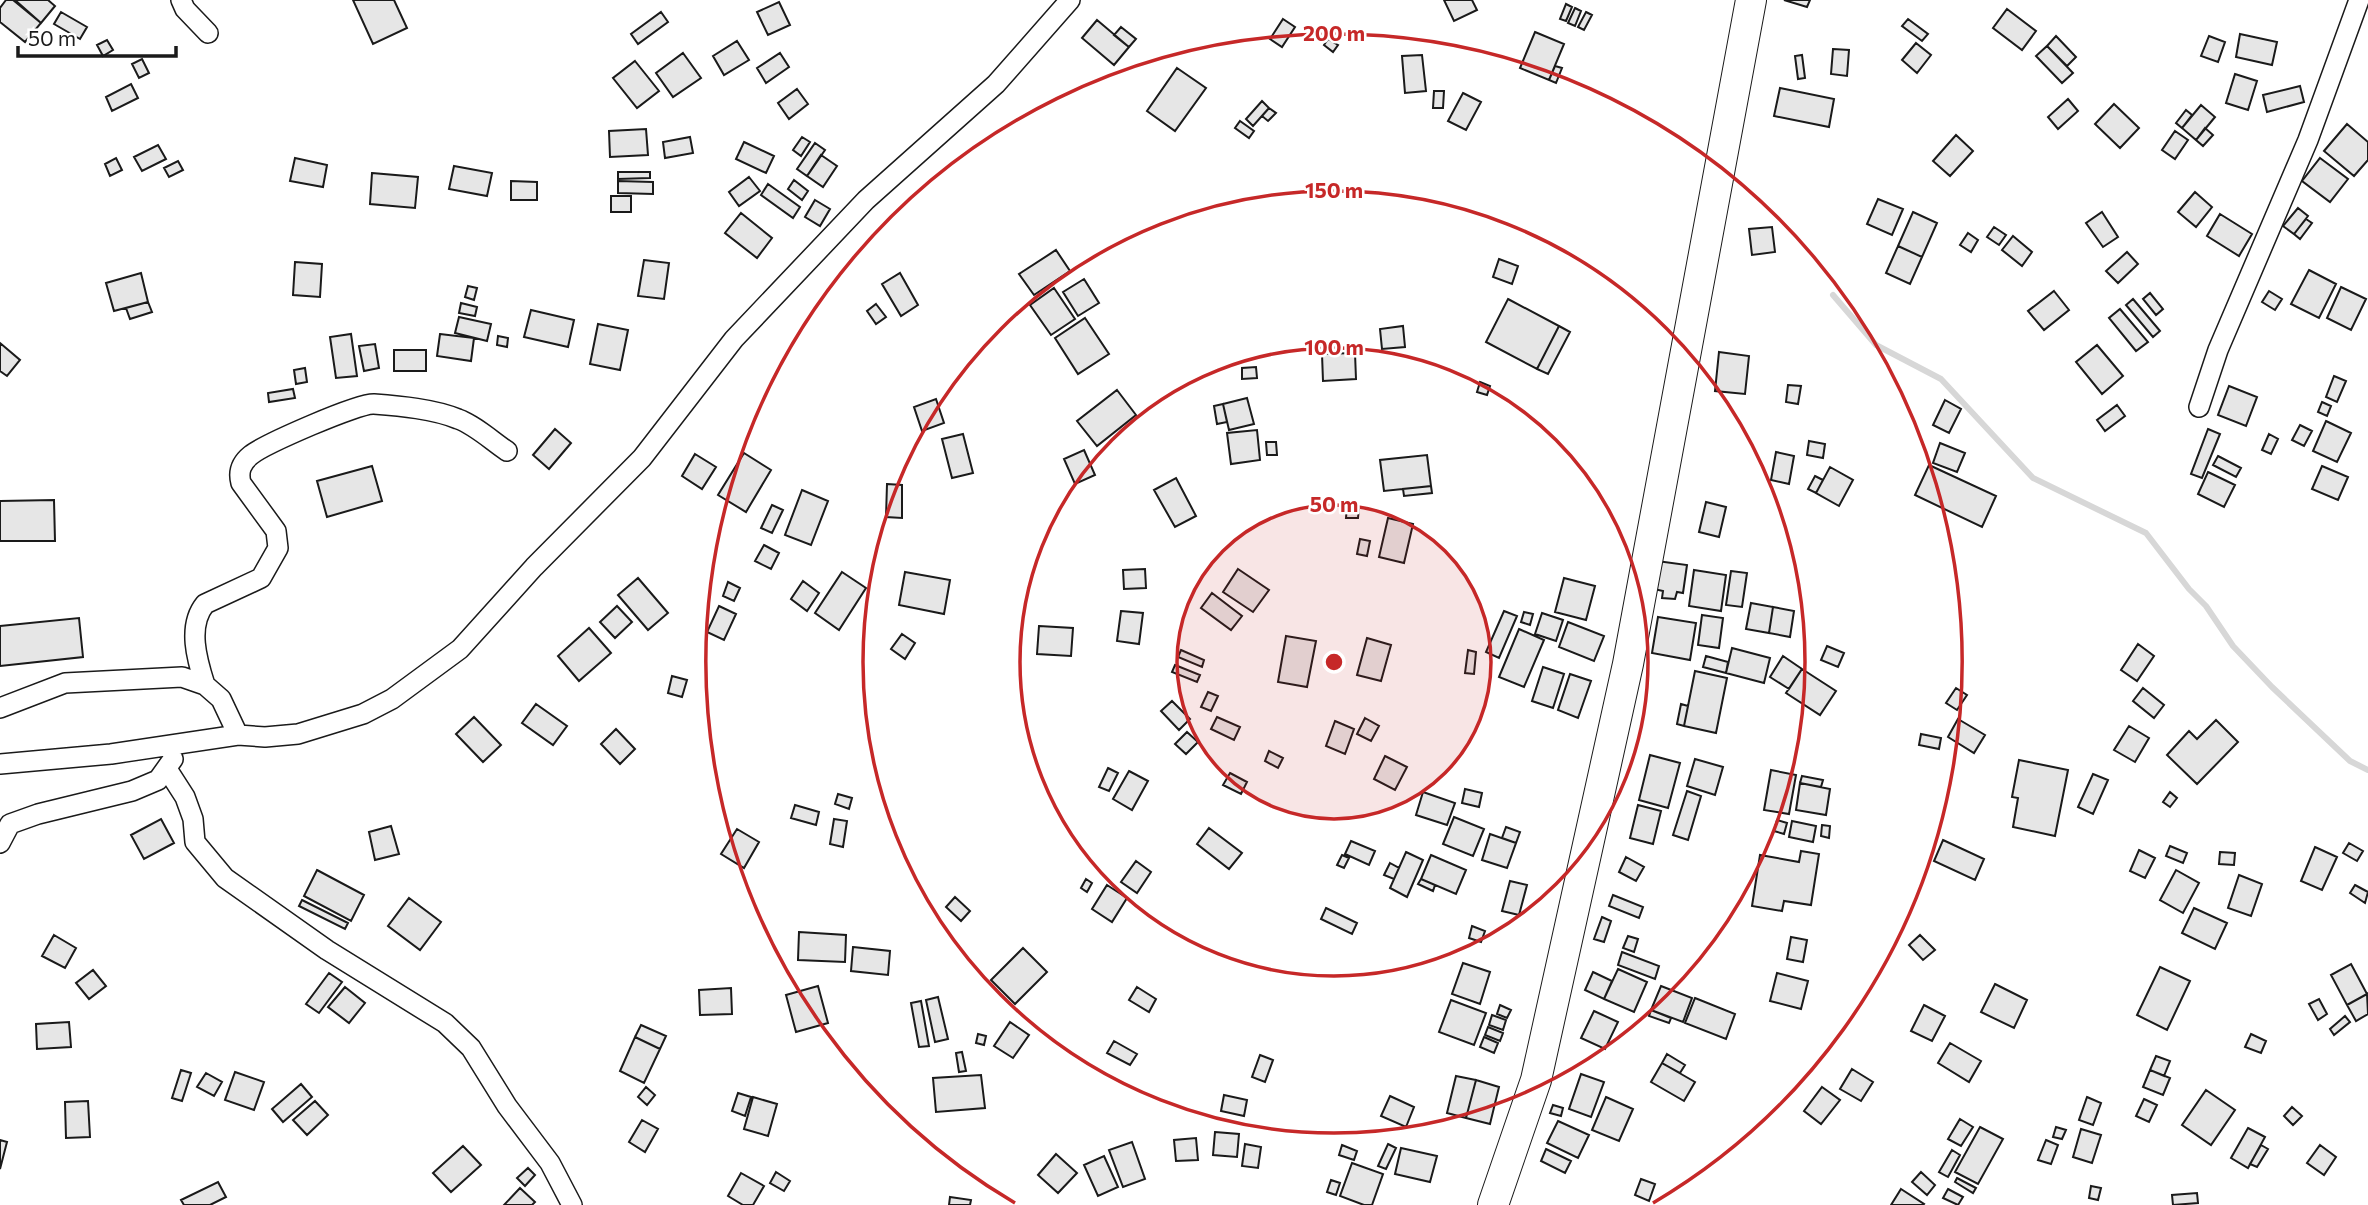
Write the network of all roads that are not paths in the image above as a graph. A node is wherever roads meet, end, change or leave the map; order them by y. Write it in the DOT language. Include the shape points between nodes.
graph roads {
  1 [pos="181,0"];
  2 [pos="1070,0"];
  3 [pos="1751,0"];
  4 [pos="2358,0"];
  5 [pos="208,33"];
  6 [pos="2199,407"];
  7 [pos="507,451"];
  8 [pos="205,685"];
  9 [pos="0,708"];
  10 [pos="238,735"];
  11 [pos="184,741"];
  12 [pos="0,764"];
  13 [pos="167,769"];
  14 [pos="0,843"];
  15 [pos="572,1205"];
  16 [pos="1493,1205"];
  1 -- 5 [label="street"];
  2 -- 10 [label="street" via="996,84 866,200 734,340 642,458 460,649 392,699 363,714 298,734"];
  3 -- 16 [label="main road" via="1628,664 1536,1080"];
  4 -- 6 [label="street" via="2308,140 2218,350"];
  7 -- 8 [label="street" via="460,419 370,404 326,419 251,455 241,467 241,483 276,531 278,548 261,578 205,604 198,612 196,644"];
  8 -- 9 [label="street" via="182,677 65,683"];
  8 -- 10 [label="street" via="221,699"];
  10 -- 11 [label="street"];
  11 -- 12 [label="street" via="111,754"];
  11 -- 13 [label="street"];
  13 -- 14 [label="street" via="158,780 132,791 10,824"];
  13 -- 15 [label="street" via="185,797 195,842 225,878 327,950 445,1023 471,1048 550,1163"];
}
